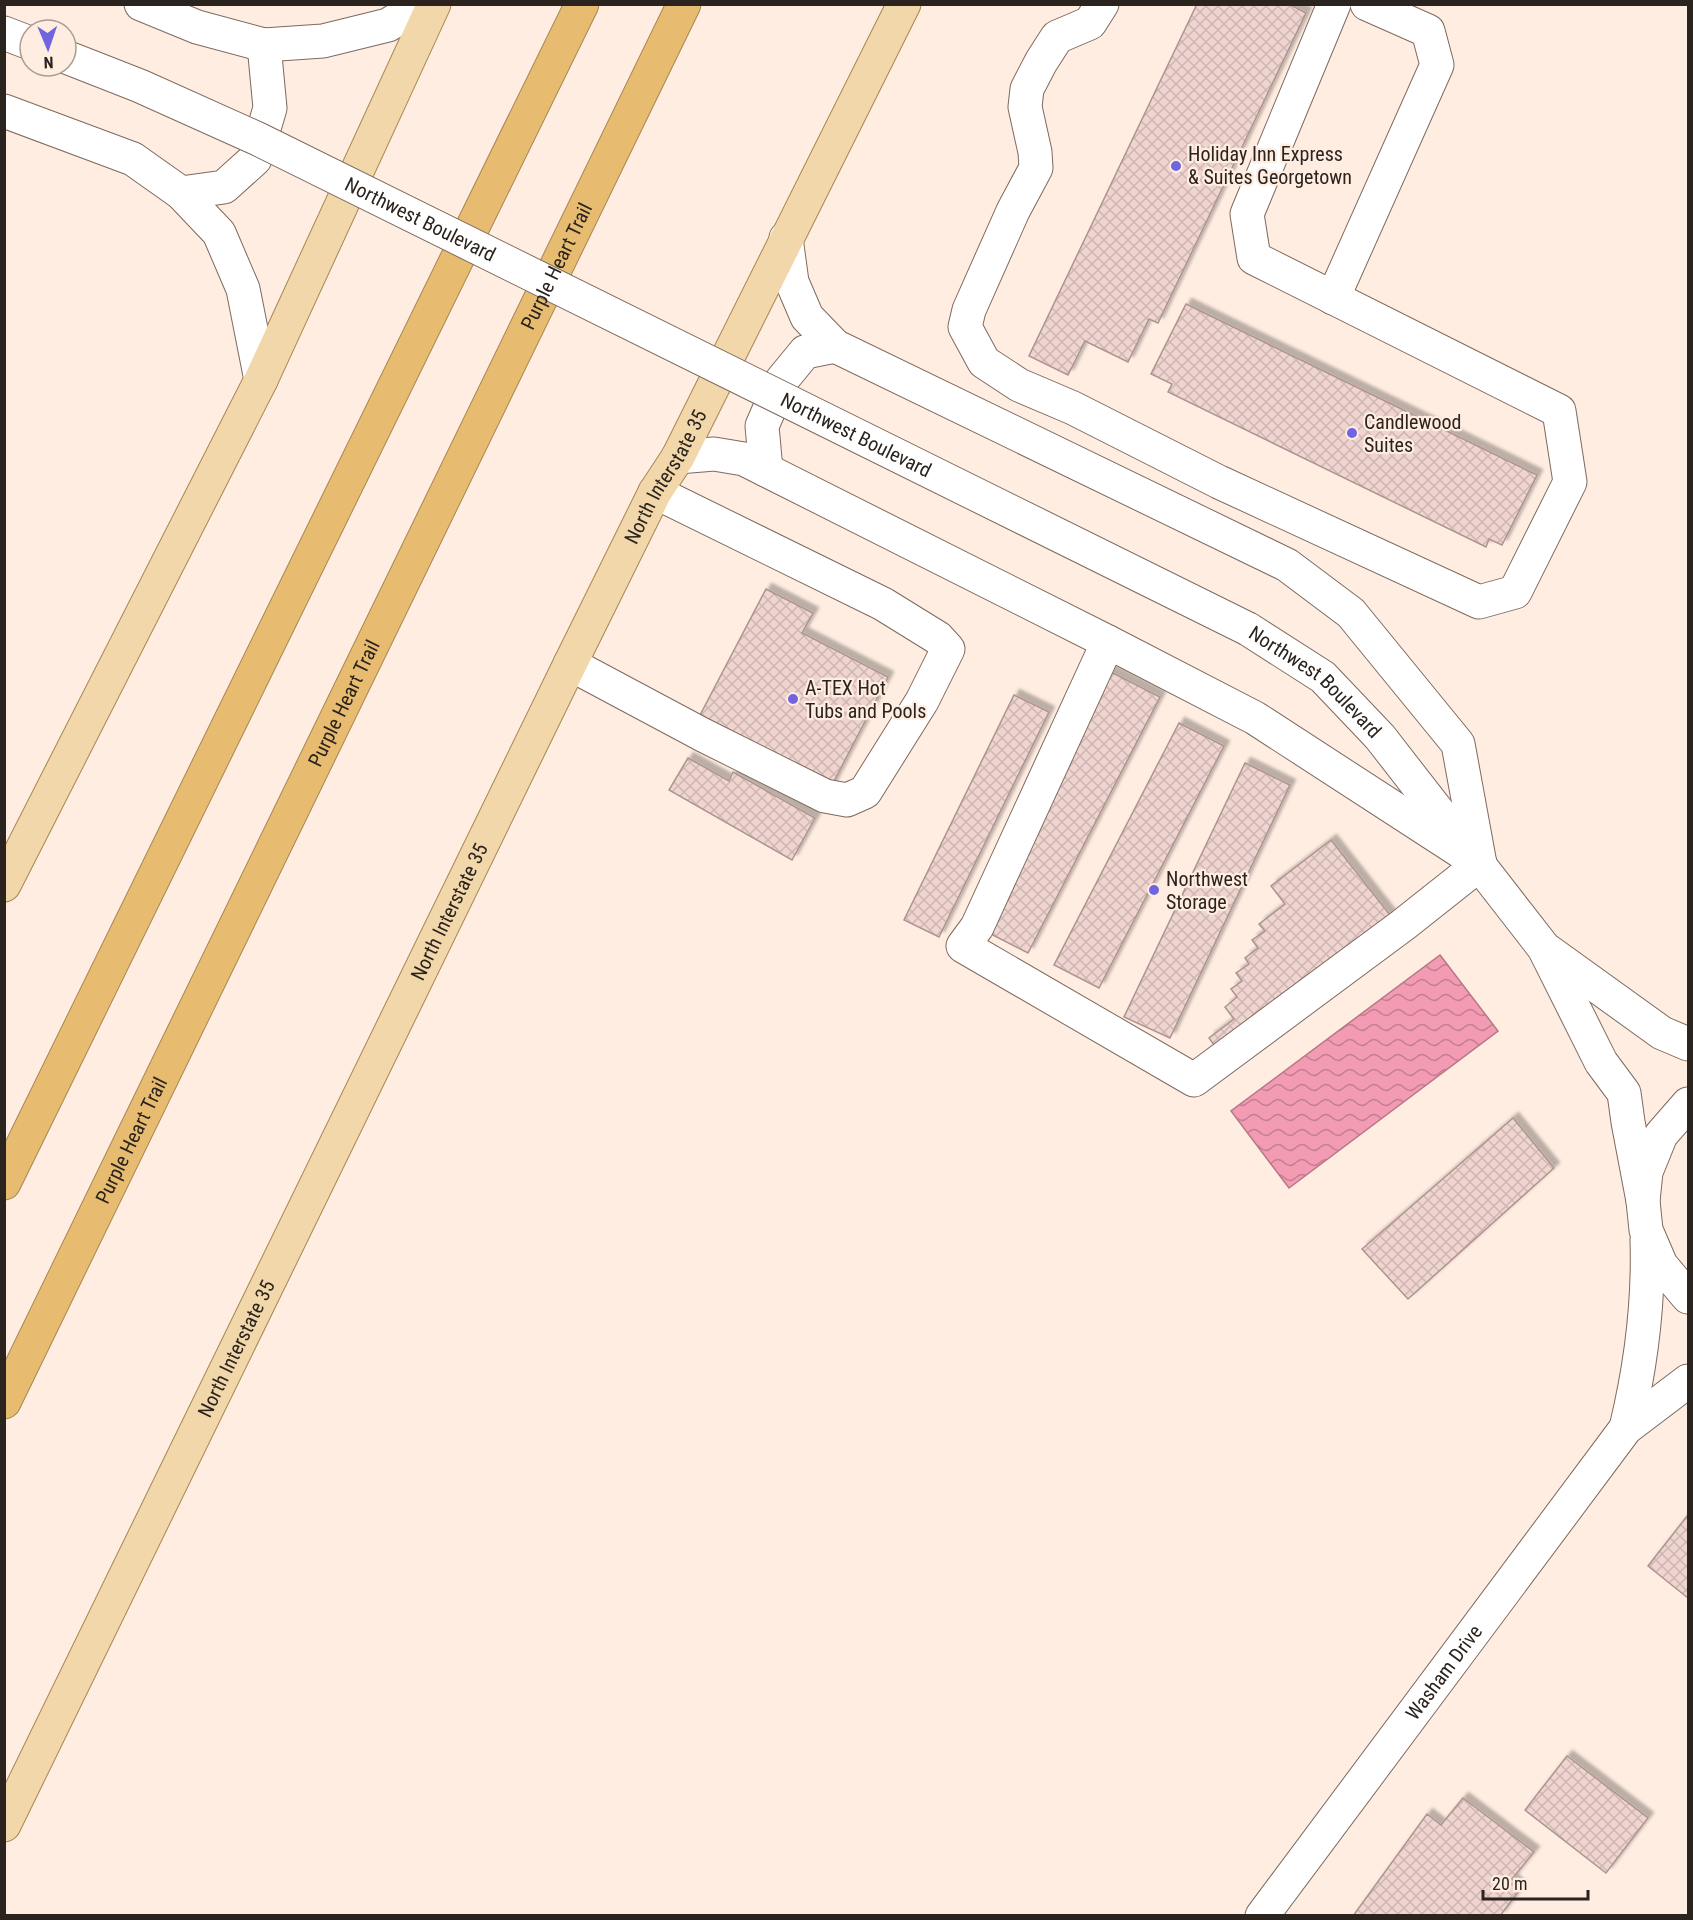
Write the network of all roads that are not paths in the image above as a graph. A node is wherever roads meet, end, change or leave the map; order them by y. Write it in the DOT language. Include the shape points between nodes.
graph roads {
  1 [pos="141,4"];
  2 [pos="422,4"];
  3 [pos="434,4"];
  4 [pos="582,4"];
  5 [pos="684,4"];
  6 [pos="904,4"];
  7 [pos="1102,4"];
  8 [pos="1334,4"];
  9 [pos="1367,4"];
  10 [pos="264,45"];
  11 [pos="78,62"];
  12 [pos="4,111"];
  13 [pos="181,193"];
  14 [pos="786,238"];
  15 [pos="1333,298"];
  16 [pos="835,346"];
  17 [pos="261,380"];
  18 [pos="678,457"];
  19 [pos="766,470"];
  20 [pos="1219,482"];
  21 [pos="655,492"];
  22 [pos="1201,524"];
  23 [pos="1108,642"];
  24 [pos="570,664"];
  25 [pos="1480,864"];
  26 [pos="4,885"];
  27 [pos="1544,948"];
  28 [pos="1689,1044"];
  29 [pos="1689,1104"];
  30 [pos="4,1183"];
  31 [pos="1645,1216"];
  32 [pos="1689,1296"];
  33 [pos="1689,1381"];
  34 [pos="4,1402"];
  35 [pos="1626,1428"];
  36 [pos="4,1825"];
  37 [pos="1262,1916"];
  1 -- 10 [label="street" via="197,27"];
  2 -- 10 [label="street" via="388,25 323,41"];
  3 -- 17 [label="main road"];
  4 -- 30 [label="highway"];
  5 -- 34 [label="highway, Purple Heart Trail"];
  6 -- 14 [label="main road, North Interstate 35"];
  7 -- 20 [label="street" via="1090,23 1058,37 1027,89 1025,107 1036,168 973,300 965,327 984,362 1018,385 1073,408"];
  8 -- 15 [label="street" via="1248,214 1254,258"];
  9 -- 15 [label="street" via="1428,31 1437,65"];
  10 -- 13 [label="street" via="270,108 255,159 225,187"];
  11 -- 25 [label="street, Northwest Boulevard, bridge" via="258,139 1248,629 1323,677 1380,737"];
  12 -- 13 [label="street" via="133,159"];
  13 -- 17 [label="street" via="219,233 243,289"];
  14 -- 16 [label="street" via="792,282 807,317"];
  14 -- 18 [label="main road, North Interstate 35"];
  15 -- 20 [label="street" via="1558,411 1570,482 1515,592 1479,602"];
  16 -- 19 [label="street" via="805,352 782,380 762,426"];
  16 -- 22 [label="street"];
  17 -- 26 [label="main road"];
  18 -- 19 [label="street" via="714,454 744,459"];
  18 -- 21 [label="main road, North Interstate 35"];
  19 -- 23 [label="street"];
  20 -- 22 [label="street"];
  21 -- 24 [label="main road, North Interstate 35"];
  21 -- 24 [label="street" via="883,604 938,638 948,649 922,701 865,792 847,800 825,796"];
  22 -- 25 [label="street" via="1287,565 1351,614 1451,735 1458,744"];
  23 -- 25 [label="street" via="1255,718"];
  23 -- 25 [label="street" via="977,927 963,946 1194,1080"];
  24 -- 36 [label="main road, North Interstate 35"];
  25 -- 27 [label="street, Northwest Boulevard"];
  27 -- 28 [label="street, Northwest Boulevard" via="1662,1033"];
  27 -- 31 [label="street, Northwest Boulevard" via="1601,1062 1624,1093"];
  29 -- 31 [label="street" via="1661,1135 1646,1172"];
  31 -- 32 [label="street" via="1661,1265"];
  31 -- 35 [label="street, Washam Drive" via="1644,1332"];
  33 -- 35 [label="street, Washam Drive"];
  35 -- 37 [label="street, Washam Drive"];
}
